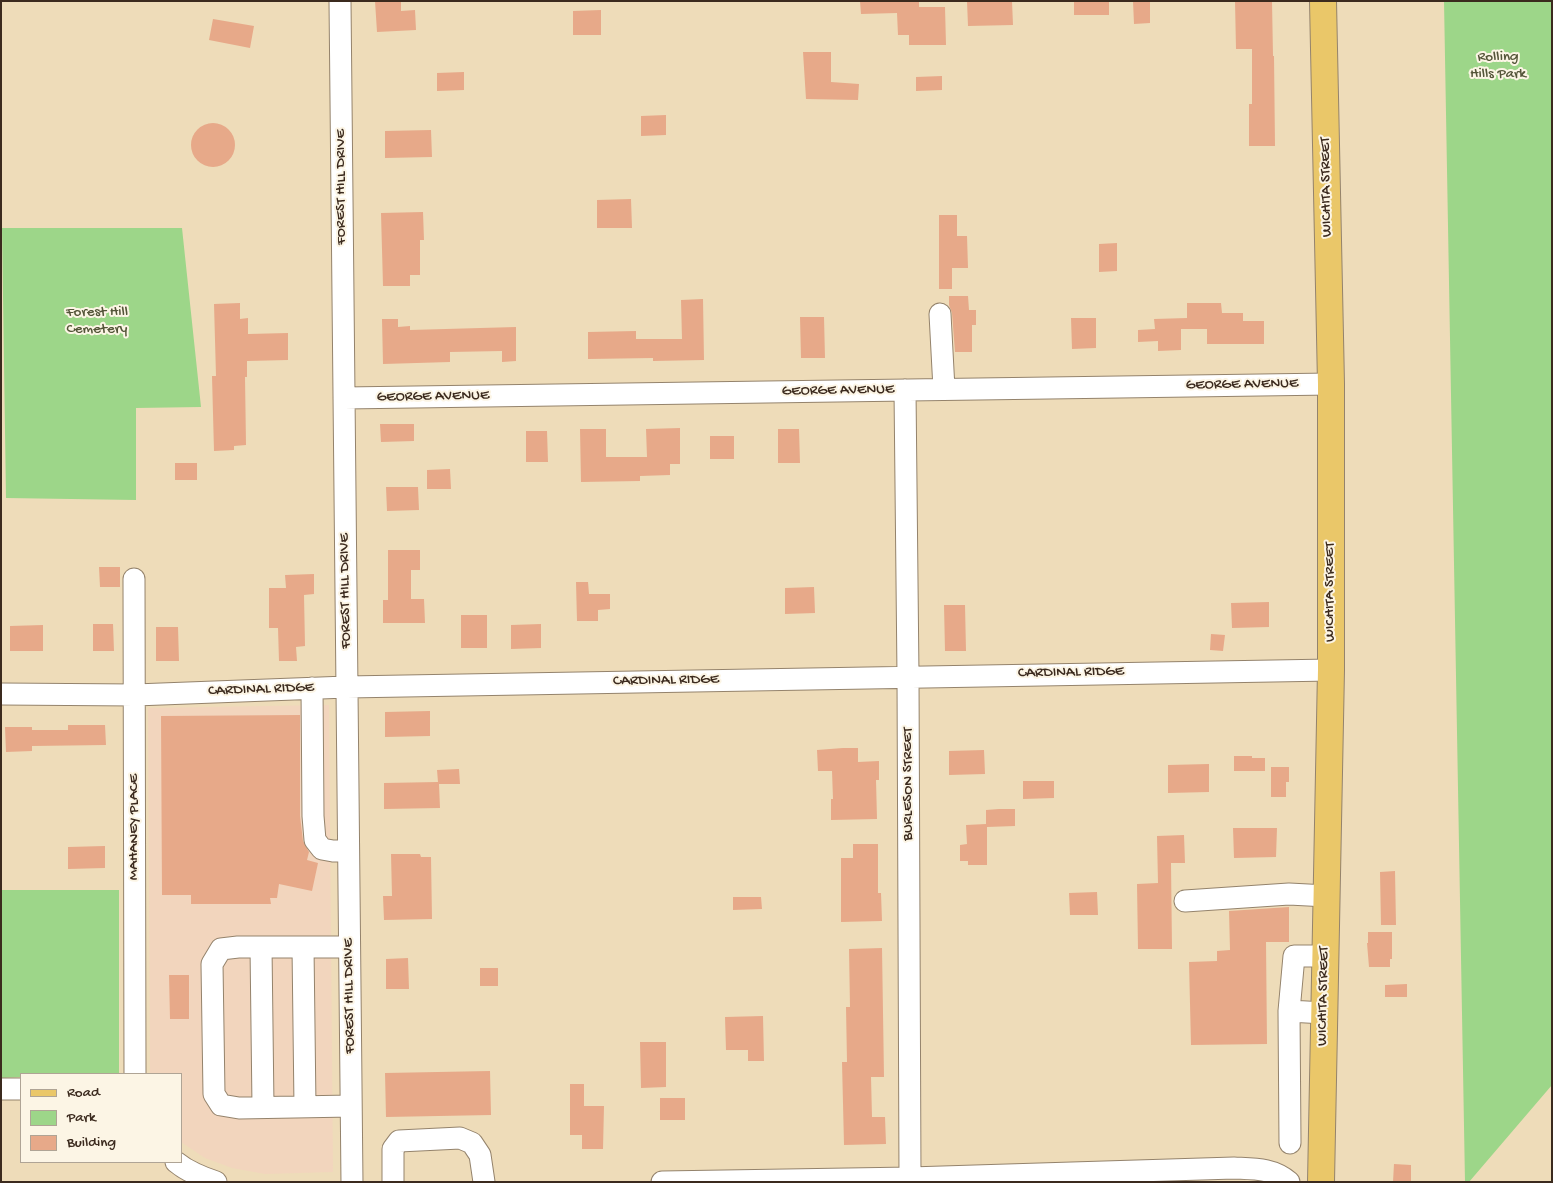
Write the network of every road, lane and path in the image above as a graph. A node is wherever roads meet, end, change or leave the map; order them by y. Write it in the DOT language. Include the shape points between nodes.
graph roads {
  1 [pos="340,1"];
  2 [pos="1323,1"];
  3 [pos="940,314"];
  4 [pos="1331,384"];
  5 [pos="944,389"];
  6 [pos="905,390"];
  7 [pos="344,398"];
  8 [pos="134,579"];
  9 [pos="1331,670"];
  10 [pos="908,676"];
  11 [pos="346,687"];
  12 [pos="312,688"];
  13 [pos="1,694"];
  14 [pos="135,694"];
  15 [pos="348,851"];
  16 [pos="1327,896"];
  17 [pos="1185,901"];
  18 [pos="261,947"];
  19 [pos="303,947"];
  20 [pos="349,947"];
  21 [pos="1325,956"];
  22 [pos="1289,1011"];
  23 [pos="1324,1013"];
  24 [pos="135,1073"];
  25 [pos="1,1089"];
  26 [pos="20,1089"];
  27 [pos="351,1106"];
  28 [pos="264,1107"];
  29 [pos="305,1107"];
  30 [pos="1290,1143"];
  31 [pos="177,1163"];
  32 [pos="910,1178"];
  33 [pos="1033,1178"];
  34 [pos="216,1182"];
  35 [pos="352,1182"];
  36 [pos="393,1182"];
  37 [pos="484,1182"];
  38 [pos="662,1182"];
  39 [pos="1289,1182"];
  40 [pos="1321,1182"];
  1 -- 7 [label="street, FOREST HILL DRIVE"];
  2 -- 4 [label="main road, WICHITA STREET"];
  3 -- 5 [label="street"];
  4 -- 5 [label="street, GEORGE AVENUE"];
  4 -- 9 [label="main road, WICHITA STREET"];
  5 -- 6 [label="street, GEORGE AVENUE"];
  6 -- 7 [label="street, GEORGE AVENUE"];
  6 -- 10 [label="street, BURLESON STREET"];
  7 -- 11 [label="street, FOREST HILL DRIVE"];
  8 -- 14 [label="street, MAHANEY PLACE"];
  9 -- 10 [label="street, CARDINAL RIDGE"];
  9 -- 16 [label="main road, WICHITA STREET"];
  10 -- 11 [label="street, CARDINAL RIDGE"];
  10 -- 32 [label="street, BURLESON STREET"];
  11 -- 12 [label="street, CARDINAL RIDGE"];
  11 -- 15 [label="street, FOREST HILL DRIVE"];
  12 -- 14 [label="street, CARDINAL RIDGE"];
  12 -- 15 [label="street" via="315,840 322,849"];
  13 -- 14 [label="street, CARDINAL RIDGE"];
  14 -- 24 [label="street, MAHANEY PLACE"];
  15 -- 20 [label="street, FOREST HILL DRIVE"];
  16 -- 17 [label="street" via="1289,894"];
  16 -- 21 [label="main road, WICHITA STREET"];
  18 -- 19 [label="street"];
  18 -- 28 [label="street"];
  18 -- 28 [label="street" via="221,949 212,964 214,1094 221,1105"];
  19 -- 20 [label="street"];
  19 -- 29 [label="street"];
  20 -- 27 [label="street, FOREST HILL DRIVE"];
  21 -- 22 [label="street" via="1294,956"];
  21 -- 23 [label="main road, WICHITA STREET"];
  22 -- 23 [label="street"];
  22 -- 30 [label="street"];
  23 -- 40 [label="main road, WICHITA STREET"];
  25 -- 26 [label="street"];
  27 -- 29 [label="street"];
  27 -- 35 [label="street, FOREST HILL DRIVE"];
  28 -- 29 [label="street"];
  31 -- 34 [label="street"];
  32 -- 33 [label="street"];
  32 -- 38 [label="street"];
  33 -- 39 [label="street" via="1234,1168 1275,1172"];
  36 -- 37 [label="street" via="393,1149 399,1141 460,1138 472,1143 480,1155"];
}
